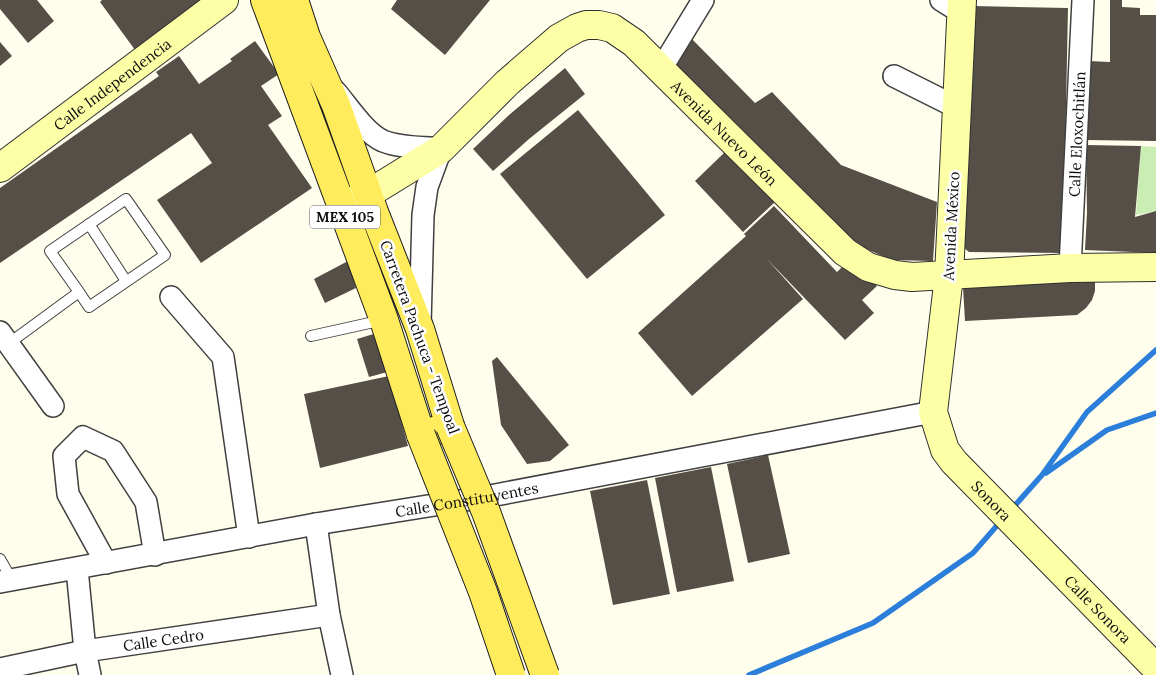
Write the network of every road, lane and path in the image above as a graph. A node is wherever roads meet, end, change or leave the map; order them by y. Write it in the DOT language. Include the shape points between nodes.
graph roads {
  1 [pos="224,0"];
  2 [pos="265,0"];
  3 [pos="294,0"];
  4 [pos="703,0"];
  5 [pos="1084,0"];
  6 [pos="955,4"];
  7 [pos="661,69"];
  8 [pos="894,76"];
  9 [pos="325,79"];
  10 [pos="958,108"];
  11 [pos="441,149"];
  12 [pos="0,168"];
  13 [pos="368,194"];
  14 [pos="341,206"];
  15 [pos="89,224"];
  16 [pos="1156,267"];
  17 [pos="1070,268"];
  18 [pos="949,276"];
  19 [pos="126,281"];
  20 [pos="79,292"];
  21 [pos="171,297"];
  22 [pos="384,320"];
  23 [pos="420,329"];
  24 [pos="311,336"];
  25 [pos="4,338"];
  26 [pos="53,406"];
  27 [pos="933,412"];
  28 [pos="450,426"];
  29 [pos="421,435"];
  30 [pos="945,450"];
  31 [pos="316,524"];
  32 [pos="249,537"];
  33 [pos="1040,550"];
  34 [pos="155,555"];
  35 [pos="0,559"];
  36 [pos="106,563"];
  37 [pos="77,568"];
  38 [pos="6,581"];
  39 [pos="514,587"];
  40 [pos="483,592"];
  41 [pos="329,615"];
  42 [pos="85,652"];
  43 [pos="0,668"];
  44 [pos="1156,668"];
  45 [pos="90,675"];
  46 [pos="342,675"];
  47 [pos="511,675"];
  48 [pos="546,675"];
  1 -- 12 [label="street, Calle Independencia"];
  2 -- 14 [label="main road, Carretera Pachuca - Tempoal / MEX 105"];
  3 -- 9 [label="main road, Carretera Pachuca - Tempoal / MEX 105"];
  4 -- 7 [label="street"];
  5 -- 17 [label="street, Calle Eloxochitlán"];
  6 -- 10 [label="street, Avenida México"];
  7 -- 11 [label="street, Avenida Nuevo León" via="634,43 612,28 599,25 577,28 559,38 507,83"];
  7 -- 18 [label="street, Avenida Nuevo León" via="845,252 868,266 896,275 922,278"];
  8 -- 10 [label="street"];
  9 -- 11 [label="street" via="377,137 394,144"];
  9 -- 13 [label="main road, Carretera Pachuca - Tempoal / MEX 105"];
  10 -- 18 [label="street, Avenida México"];
  11 -- 13 [label="street, Avenida Nuevo León"];
  11 -- 23 [label="street" via="423,216"];
  13 -- 14 [label="street, Avenida Nuevo León"];
  13 -- 23 [label="main road, Carretera Pachuca - Tempoal / MEX 105"];
  14 -- 22 [label="main road, Carretera Pachuca - Tempoal / MEX 105"];
  15 -- 19 [label="lane"];
  15 -- 19 [label="lane" via="126,199 165,255"];
  15 -- 20 [label="lane" via="50,251"];
  16 -- 17 [label="street, Avenida Nuevo León"];
  17 -- 18 [label="street, Avenida Nuevo León"];
  18 -- 27 [label="street, Avenida México"];
  19 -- 20 [label="lane" via="89,307"];
  20 -- 25 [label="lane"];
  21 -- 32 [label="street" via="223,357"];
  22 -- 24 [label="lane"];
  22 -- 29 [label="main road, Carretera Pachuca - Tempoal / MEX 105"];
  23 -- 28 [label="main road, Carretera Pachuca - Tempoal / MEX 105"];
  25 -- 26 [label="street"];
  27 -- 30 [label="street, Avenida México"];
  27 -- 31 [label="street, Calle Constituyentes" via="480,498"];
  28 -- 29 [label="main road"];
  28 -- 39 [label="main road, Carretera Pachuca - Tempoal / MEX 105, bridge"];
  29 -- 40 [label="main road, Carretera Pachuca - Tempoal / MEX 105, bridge"];
  30 -- 33 [label="street, Sonora"];
  31 -- 32 [label="street, Calle Constituyentes"];
  31 -- 41 [label="street"];
  32 -- 34 [label="street, Calle Constituyentes"];
  33 -- 44 [label="street, Calle Sonora"];
  34 -- 36 [label="street, Calle Constituyentes"];
  34 -- 36 [label="street" via="146,502 113,451 83,437 64,456 68,494"];
  35 -- 38 [label="lane"];
  36 -- 37 [label="street, Calle Constituyentes"];
  37 -- 38 [label="street, Calle Constituyentes"];
  37 -- 42 [label="street"];
  39 -- 40 [label="main road"];
  39 -- 48 [label="main road, Carretera Pachuca - Tempoal / MEX 105, bridge"];
  40 -- 47 [label="main road, Carretera Pachuca - Tempoal / MEX 105, bridge"];
  41 -- 42 [label="street, Calle Cedro"];
  41 -- 46 [label="street"];
  42 -- 43 [label="street, Calle Cedro"];
  42 -- 45 [label="street"];
}
